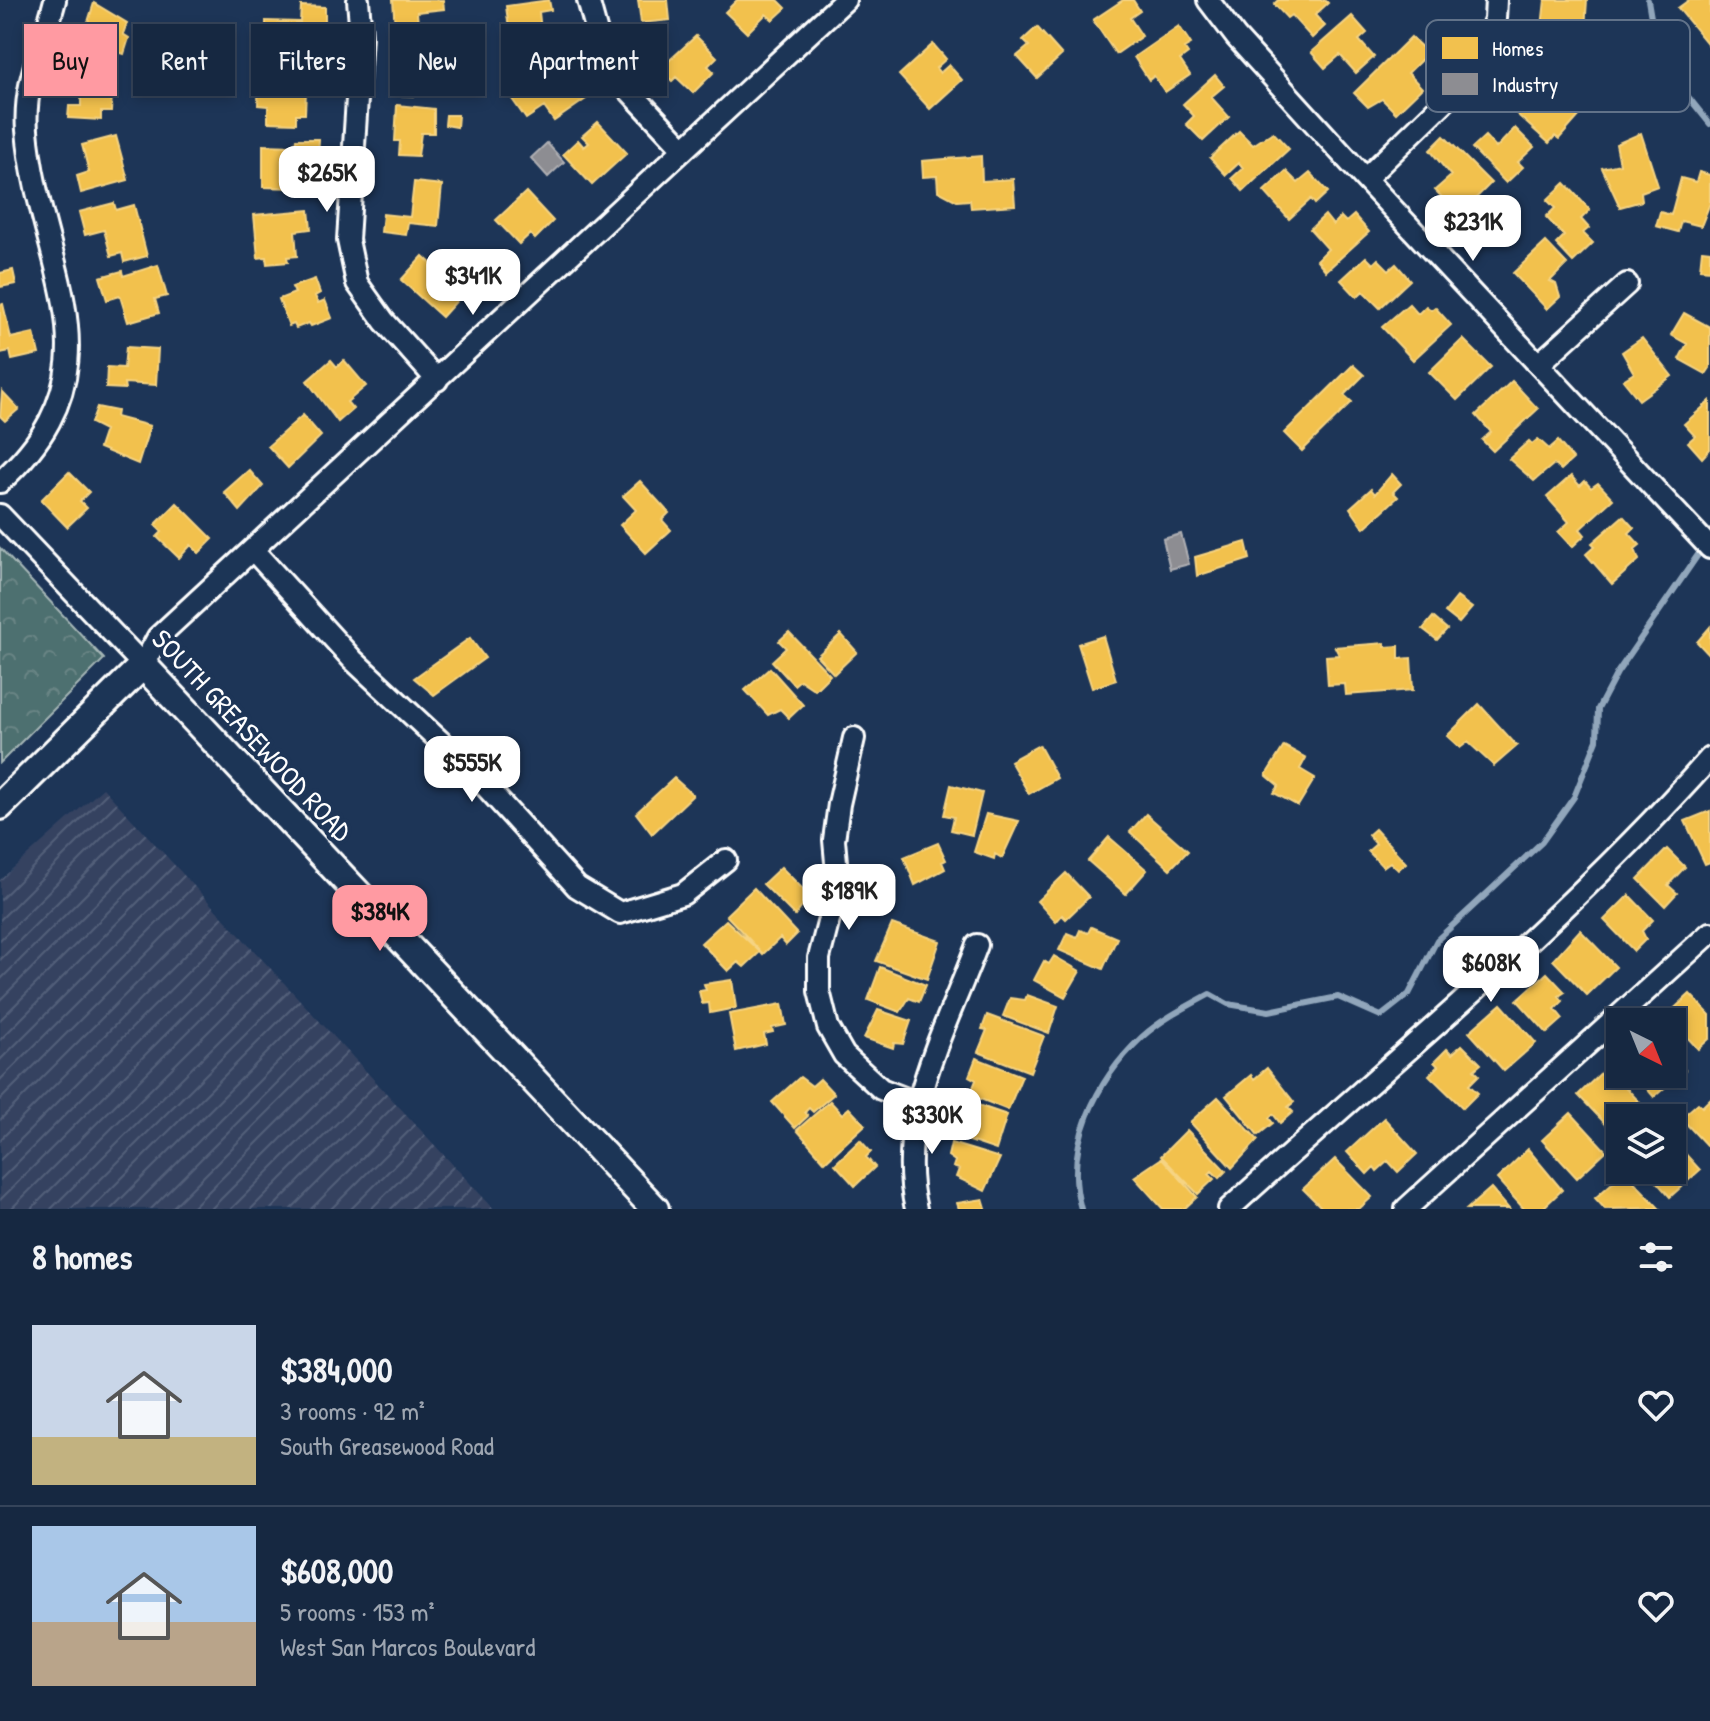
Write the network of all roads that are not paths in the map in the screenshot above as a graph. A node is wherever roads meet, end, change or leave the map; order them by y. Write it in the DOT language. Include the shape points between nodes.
graph roads {
  1 [pos="55,0"];
  2 [pos="358,0"];
  3 [pos="588,0"];
  4 [pos="845,0"];
  5 [pos="1208,0"];
  6 [pos="1496,0"];
  7 [pos="1495,20"];
  8 [pos="1434,112"];
  9 [pos="683,148"];
  10 [pos="1365,179"];
  11 [pos="1627,284"];
  12 [pos="1539,364"];
  13 [pos="437,380"];
  14 [pos="0,482"];
  15 [pos="0,515"];
  16 [pos="1710,548"];
  17 [pos="253,550"];
  18 [pos="143,665"];
  19 [pos="854,738"];
  20 [pos="1710,758"];
  21 [pos="0,806"];
  22 [pos="726,860"];
  23 [pos="1710,933"];
  24 [pos="977,945"];
  25 [pos="917,1103"];
  26 [pos="655,1209"];
  27 [pos="916,1209"];
  28 [pos="1229,1209"];
  29 [pos="1406,1209"];
  1 -- 14 [label="street" via="30,79 26,126 69,323 70,357 60,398 41,439"];
  2 -- 13 [label="street" via="361,36 348,240 357,283"];
  3 -- 9 [label="street" via="602,51 624,85"];
  4 -- 9 [label="street"];
  5 -- 10 [label="street"];
  6 -- 7 [label="street"];
  8 -- 10 [label="street"];
  9 -- 13 [label="street"];
  10 -- 12 [label="street"];
  11 -- 12 [label="street"];
  12 -- 16 [label="street"];
  13 -- 17 [label="street"];
  15 -- 18 [label="street, SOUTH GREASEWOOD ROAD"];
  17 -- 18 [label="street" via="158,637"];
  17 -- 22 [label="street" via="353,660 469,768 577,887 620,913 683,894"];
  18 -- 21 [label="street"];
  18 -- 26 [label="street, SOUTH GREASEWOOD ROAD"];
  19 -- 25 [label="street" via="834,840 838,884 819,958 819,991 828,1027 844,1055 881,1089"];
  20 -- 28 [label="street" via="1659,816 1475,989"];
  23 -- 29 [label="street"];
  24 -- 25 [label="street"];
  25 -- 27 [label="street" via="909,1181"];
}
